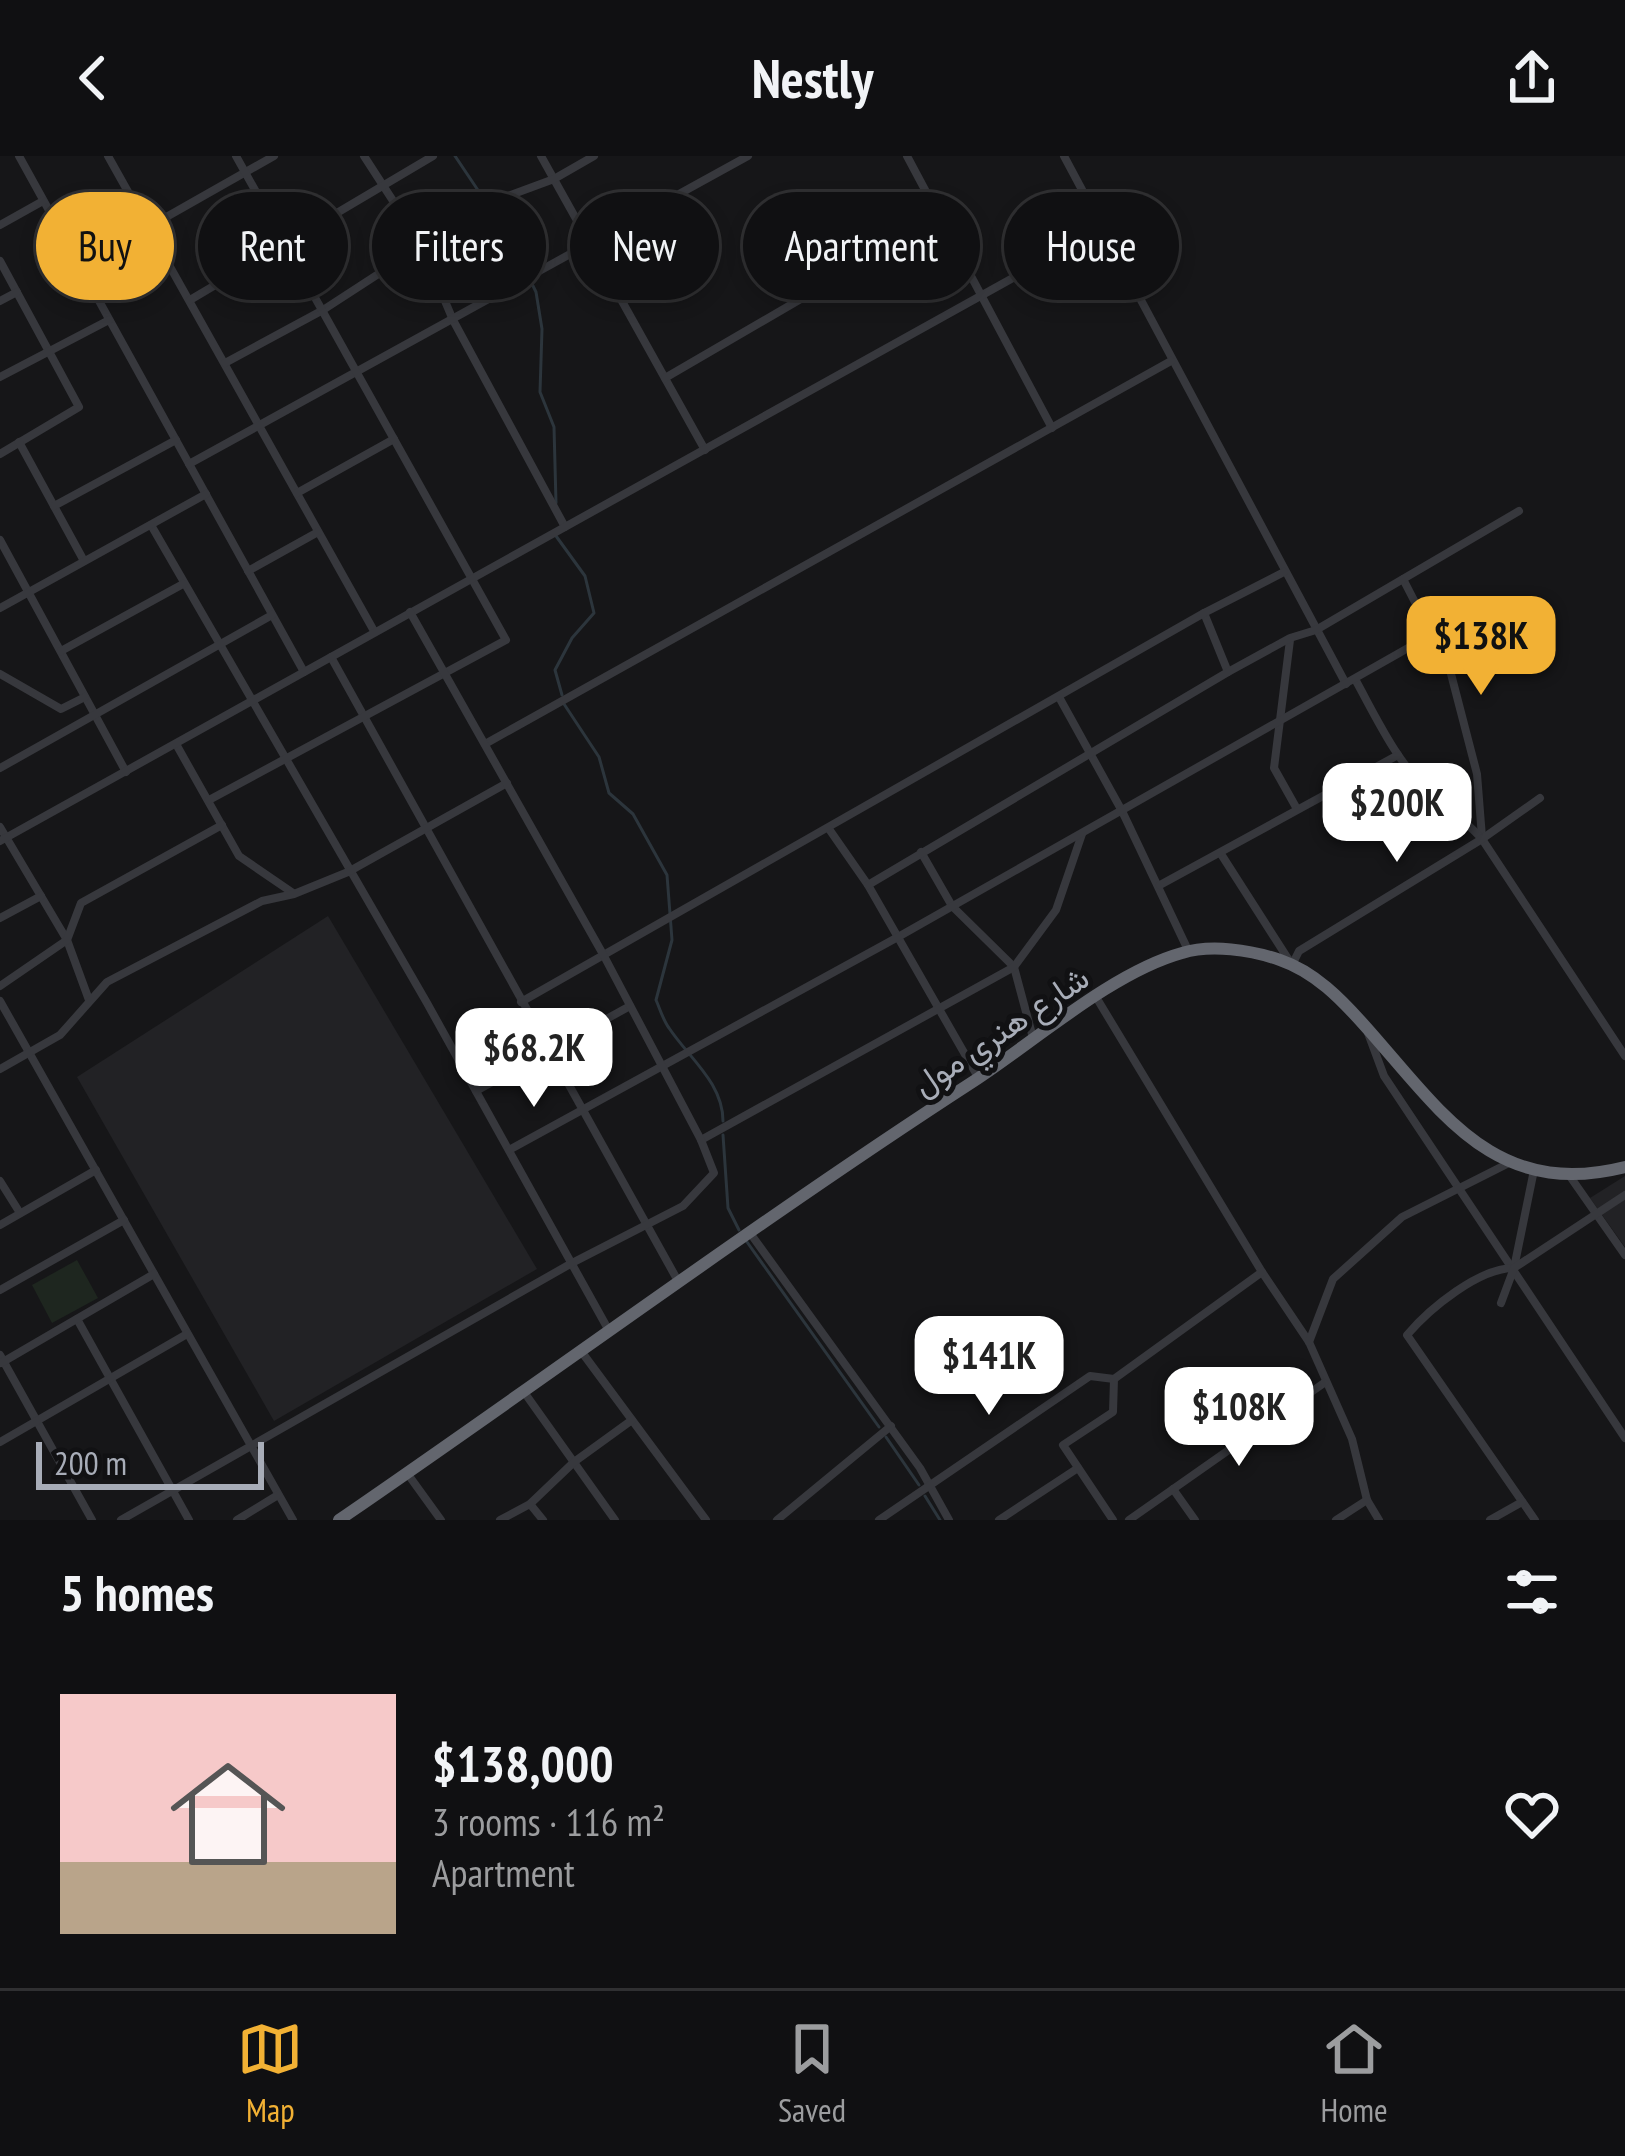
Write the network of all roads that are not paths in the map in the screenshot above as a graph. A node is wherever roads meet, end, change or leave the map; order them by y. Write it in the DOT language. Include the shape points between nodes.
graph roads {
  1 [pos="19,156"];
  2 [pos="108,156"];
  3 [pos="236,156"];
  4 [pos="274,156"];
  5 [pos="364,156"];
  6 [pos="433,156"];
  7 [pos="541,156"];
  8 [pos="595,156"];
  9 [pos="748,156"];
  10 [pos="907,156"];
  11 [pos="1064,156"];
  12 [pos="245,173"];
  13 [pos="554,179"];
  14 [pos="381,187"];
  15 [pos="39,192"];
  16 [pos="128,192"];
  17 [pos="256,192"];
  18 [pos="385,192"];
  19 [pos="519,192"];
  20 [pos="683,192"];
  21 [pos="1082,192"];
  22 [pos="36,205"];
  23 [pos="348,206"];
  24 [pos="570,206"];
  25 [pos="174,213"];
  26 [pos="0,225"];
  27 [pos="570,254"];
  28 [pos="0,261"];
  29 [pos="174,272"];
  30 [pos="372,277"];
  31 [pos="1004,284"];
  32 [pos="17,292"];
  33 [pos="198,295"];
  34 [pos="982,296"];
  35 [pos="98,300"];
  36 [pos="190,300"];
  37 [pos="317,300"];
  38 [pos="445,300"];
  39 [pos="623,300"];
  40 [pos="799,300"];
  41 [pos="1139,300"];
  42 [pos="0,301"];
  43 [pos="323,310"];
  44 [pos="109,320"];
  45 [pos="453,320"];
  46 [pos="50,351"];
  47 [pos="1171,361"];
  48 [pos="225,363"];
  49 [pos="358,372"];
  50 [pos="0,377"];
  51 [pos="665,377"];
  52 [pos="260,426"];
  53 [pos="1052,428"];
  54 [pos="394,439"];
  55 [pos="176,440"];
  56 [pos="19,442"];
  57 [pos="705,450"];
  58 [pos="0,454"];
  59 [pos="189,464"];
  60 [pos="206,494"];
  61 [pos="297,494"];
  62 [pos="54,506"];
  63 [pos="1519,511"];
  64 [pos="151,525"];
  65 [pos="565,527"];
  66 [pos="318,532"];
  67 [pos="0,540"];
  68 [pos="84,561"];
  69 [pos="248,571"];
  70 [pos="1284,572"];
  71 [pos="472,578"];
  72 [pos="1403,578"];
  73 [pos="183,584"];
  74 [pos="28,592"];
  75 [pos="0,608"];
  76 [pos="410,612"];
  77 [pos="1204,613"];
  78 [pos="272,615"];
  79 [pos="1316,630"];
  80 [pos="374,632"];
  81 [pos="1431,635"];
  82 [pos="1290,638"];
  83 [pos="219,644"];
  84 [pos="61,651"];
  85 [pos="331,656"];
  86 [pos="304,672"];
  87 [pos="444,672"];
  88 [pos="1228,672"];
  89 [pos="1,677"];
  90 [pos="1350,682"];
  91 [pos="86,697"];
  92 [pos="1058,697"];
  93 [pos="254,700"];
  94 [pos="95,714"];
  95 [pos="363,716"];
  96 [pos="1280,718"];
  97 [pos="176,744"];
  98 [pos="484,744"];
  99 [pos="1090,755"];
  100 [pos="1398,755"];
  101 [pos="286,758"];
  102 [pos="0,768"];
  103 [pos="126,772"];
  104 [pos="507,783"];
  105 [pos="1540,798"];
  106 [pos="209,800"];
  107 [pos="1297,809"];
  108 [pos="1122,811"];
  109 [pos="222,825"];
  110 [pos="0,827"];
  111 [pos="425,829"];
  112 [pos="829,829"];
  113 [pos="1082,833"];
  114 [pos="3,839"];
  115 [pos="1482,839"];
  116 [pos="921,852"];
  117 [pos="1220,854"];
  118 [pos="348,872"];
  119 [pos="868,885"];
  120 [pos="1160,886"];
  121 [pos="294,894"];
  122 [pos="41,896"];
  123 [pos="952,906"];
  124 [pos="0,918"];
  125 [pos="898,937"];
  126 [pos="67,940"];
  127 [pos="1188,950"];
  128 [pos="604,956"];
  129 [pos="1292,965"];
  130 [pos="1014,967"];
  131 [pos="0,986"];
  132 [pos="1096,998"];
  133 [pos="89,1000"];
  134 [pos="0,1001"];
  135 [pos="521,1002"];
  136 [pos="630,1006"];
  137 [pos="940,1011"];
  138 [pos="1365,1026"];
  139 [pos="1033,1040"];
  140 [pos="29,1053"];
  141 [pos="549,1053"];
  142 [pos="1625,1056"];
  143 [pos="661,1064"];
  144 [pos="0,1070"];
  145 [pos="979,1078"];
  146 [pos="476,1091"];
  147 [pos="581,1108"];
  148 [pos="701,1140"];
  149 [pos="509,1150"];
  150 [pos="1509,1162"];
  151 [pos="1625,1167"];
  152 [pos="96,1170"];
  153 [pos="1534,1170"];
  154 [pos="1568,1173"];
  155 [pos="0,1181"];
  156 [pos="1457,1186"];
  157 [pos="1625,1195"];
  158 [pos="1594,1213"];
  159 [pos="20,1214"];
  160 [pos="124,1220"];
  161 [pos="646,1224"];
  162 [pos="0,1225"];
  163 [pos="749,1232"];
  164 [pos="1625,1255"];
  165 [pos="572,1263"];
  166 [pos="1514,1268"];
  167 [pos="1262,1272"];
  168 [pos="154,1274"];
  169 [pos="678,1281"];
  170 [pos="0,1290"];
  171 [pos="1502,1303"];
  172 [pos="77,1318"];
  173 [pos="608,1329"];
  174 [pos="187,1334"];
  175 [pos="1309,1342"];
  176 [pos="580,1350"];
  177 [pos="1,1360"];
  178 [pos="110,1378"];
  179 [pos="1114,1379"];
  180 [pos="1324,1382"];
  181 [pos="523,1391"];
  182 [pos="632,1420"];
  183 [pos="37,1421"];
  184 [pos="891,1426"];
  185 [pos="1625,1438"];
  186 [pos="0,1442"];
  187 [pos="249,1446"];
  188 [pos="574,1462"];
  189 [pos="1078,1468"];
  190 [pos="407,1473"];
  191 [pos="928,1486"];
  192 [pos="1173,1489"];
  193 [pos="172,1491"];
  194 [pos="278,1495"];
  195 [pos="1367,1500"];
  196 [pos="1522,1502"];
  197 [pos="530,1504"];
  198 [pos="92,1520"];
  199 [pos="121,1520"];
  200 [pos="189,1520"];
  201 [pos="236,1520"];
  202 [pos="293,1520"];
  203 [pos="339,1520"];
  204 [pos="441,1520"];
  205 [pos="500,1520"];
  206 [pos="543,1520"];
  207 [pos="615,1520"];
  208 [pos="706,1520"];
  209 [pos="777,1520"];
  210 [pos="879,1520"];
  211 [pos="949,1520"];
  212 [pos="999,1520"];
  213 [pos="1113,1520"];
  214 [pos="1129,1520"];
  215 [pos="1195,1520"];
  216 [pos="1336,1520"];
  217 [pos="1379,1520"];
  218 [pos="1490,1520"];
  219 [pos="1534,1520"];
  1 -- 15 [label="street"];
  2 -- 16 [label="street"];
  3 -- 12 [label="street"];
  4 -- 12 [label="street"];
  5 -- 14 [label="street"];
  6 -- 14 [label="street"];
  7 -- 13 [label="street"];
  8 -- 13 [label="street"];
  9 -- 20 [label="street"];
  10 -- 34 [label="street"];
  11 -- 21 [label="street"];
  12 -- 17 [label="street"];
  12 -- 25 [label="street"];
  13 -- 19 [label="street"];
  13 -- 24 [label="street"];
  14 -- 18 [label="street"];
  14 -- 23 [label="street"];
  22 -- 26 [label="street"];
  27 -- 45 [label="street"];
  28 -- 32 [label="street"];
  29 -- 36 [label="street"];
  30 -- 43 [label="street"];
  31 -- 34 [label="street"];
  32 -- 42 [label="street"];
  32 -- 46 [label="street"];
  33 -- 36 [label="street"];
  34 -- 53 [label="street"];
  34 -- 57 [label="street"];
  35 -- 44 [label="street"];
  36 -- 48 [label="street"];
  37 -- 43 [label="street"];
  38 -- 45 [label="street"];
  39 -- 51 [label="street"];
  40 -- 51 [label="street"];
  41 -- 47 [label="street"];
  43 -- 48 [label="street"];
  43 -- 49 [label="street"];
  44 -- 46 [label="street"];
  44 -- 55 [label="street"];
  45 -- 49 [label="street"];
  45 -- 65 [label="street"];
  46 -- 50 [label="street"];
  46 -- 56 [label="street" via="80,407"];
  47 -- 53 [label="street"];
  47 -- 70 [label="street"];
  48 -- 52 [label="street"];
  49 -- 52 [label="street"];
  49 -- 54 [label="street"];
  51 -- 57 [label="street"];
  52 -- 59 [label="street"];
  52 -- 61 [label="street"];
  53 -- 98 [label="street"];
  54 -- 61 [label="street"];
  54 -- 71 [label="street"];
  55 -- 59 [label="street"];
  55 -- 62 [label="street"];
  56 -- 58 [label="street"];
  56 -- 62 [label="street"];
  57 -- 65 [label="street"];
  59 -- 60 [label="street"];
  60 -- 64 [label="street"];
  60 -- 69 [label="street"];
  61 -- 66 [label="street"];
  62 -- 68 [label="street"];
  63 -- 72 [label="street"];
  64 -- 68 [label="street"];
  64 -- 73 [label="street"];
  65 -- 71 [label="street"];
  66 -- 69 [label="street"];
  66 -- 80 [label="street"];
  67 -- 74 [label="street"];
  68 -- 74 [label="street"];
  69 -- 78 [label="street"];
  70 -- 77 [label="street"];
  70 -- 79 [label="street"];
  71 -- 76 [label="street"];
  71 -- 87 [label="street" via="506,640"];
  72 -- 79 [label="street"];
  72 -- 81 [label="street"];
  73 -- 83 [label="street"];
  73 -- 84 [label="street"];
  74 -- 75 [label="street"];
  74 -- 84 [label="street"];
  76 -- 80 [label="street"];
  76 -- 87 [label="street"];
  77 -- 88 [label="street"];
  77 -- 92 [label="street"];
  78 -- 83 [label="street"];
  78 -- 86 [label="street"];
  79 -- 82 [label="street"];
  79 -- 90 [label="street"];
  80 -- 85 [label="street"];
  81 -- 90 [label="street"];
  81 -- 115 [label="street" via="1466,723"];
  82 -- 88 [label="street"];
  82 -- 96 [label="street"];
  83 -- 93 [label="street"];
  83 -- 94 [label="street"];
  84 -- 91 [label="street"];
  85 -- 86 [label="street"];
  85 -- 95 [label="street"];
  86 -- 93 [label="street"];
  87 -- 95 [label="street"];
  87 -- 98 [label="street"];
  88 -- 99 [label="street"];
  89 -- 91 [label="street" via="61,709"];
  90 -- 96 [label="street"];
  90 -- 100 [label="street"];
  91 -- 94 [label="street"];
  92 -- 99 [label="street"];
  92 -- 112 [label="street"];
  93 -- 97 [label="street"];
  93 -- 101 [label="street"];
  94 -- 102 [label="street"];
  94 -- 103 [label="street"];
  95 -- 101 [label="street"];
  95 -- 111 [label="street"];
  96 -- 107 [label="street" via="1274,768"];
  96 -- 108 [label="street"];
  97 -- 103 [label="street"];
  97 -- 106 [label="street"];
  98 -- 104 [label="street"];
  99 -- 108 [label="street"];
  99 -- 116 [label="street"];
  100 -- 107 [label="street"];
  100 -- 115 [label="street"];
  101 -- 106 [label="street"];
  101 -- 118 [label="street"];
  103 -- 114 [label="street"];
  104 -- 111 [label="street"];
  104 -- 128 [label="street"];
  105 -- 115 [label="street"];
  106 -- 109 [label="street"];
  107 -- 117 [label="street"];
  108 -- 113 [label="street"];
  108 -- 120 [label="street"];
  109 -- 121 [label="street" via="239,856"];
  109 -- 126 [label="street" via="81,903"];
  110 -- 114 [label="street"];
  111 -- 118 [label="street"];
  111 -- 135 [label="street"];
  112 -- 119 [label="street"];
  112 -- 128 [label="street"];
  113 -- 123 [label="street"];
  113 -- 130 [label="street" via="1056,910"];
  114 -- 122 [label="street"];
  115 -- 129 [label="street" via="1299,951"];
  115 -- 142 [label="street"];
  116 -- 119 [label="street"];
  116 -- 123 [label="street"];
  117 -- 120 [label="street"];
  117 -- 129 [label="street"];
  118 -- 121 [label="street"];
  118 -- 146 [label="street"];
  119 -- 125 [label="street"];
  120 -- 127 [label="street"];
  121 -- 133 [label="street" via="262,901 107,982"];
  122 -- 124 [label="street"];
  122 -- 126 [label="street"];
  123 -- 125 [label="street"];
  123 -- 130 [label="street"];
  125 -- 137 [label="street"];
  125 -- 143 [label="street"];
  126 -- 131 [label="street"];
  126 -- 133 [label="street"];
  127 -- 129 [label="highway, شارع هنري مول" via="1250,952"];
  127 -- 132 [label="highway, شارع هنري مول"];
  128 -- 135 [label="street"];
  128 -- 136 [label="street"];
  129 -- 138 [label="highway, شارع هنري مول"];
  130 -- 137 [label="street"];
  130 -- 139 [label="street"];
  132 -- 139 [label="highway, شارع هنري مول"];
  132 -- 167 [label="street"];
  133 -- 140 [label="street" via="60,1035"];
  134 -- 140 [label="street"];
  135 -- 141 [label="street"];
  136 -- 141 [label="street"];
  136 -- 143 [label="street"];
  137 -- 145 [label="street"];
  137 -- 148 [label="street"];
  138 -- 150 [label="highway, شارع هنري مول" via="1465,1134"];
  138 -- 156 [label="street" via="1384,1076"];
  139 -- 145 [label="highway, شارع هنري مول"];
  140 -- 144 [label="street"];
  140 -- 152 [label="street"];
  141 -- 146 [label="street"];
  141 -- 147 [label="street"];
  143 -- 147 [label="street"];
  143 -- 148 [label="street"];
  145 -- 163 [label="highway, شارع هنري مول"];
  146 -- 149 [label="street"];
  147 -- 149 [label="street"];
  147 -- 161 [label="street"];
  148 -- 161 [label="street" via="714,1173 683,1206"];
  149 -- 165 [label="street"];
  150 -- 153 [label="highway, شارع هنري مول"];
  150 -- 156 [label="street"];
  151 -- 154 [label="highway, شارع هنري مول"];
  152 -- 159 [label="street"];
  152 -- 160 [label="street"];
  153 -- 154 [label="highway, شارع هنري مول"];
  153 -- 166 [label="street"];
  154 -- 158 [label="street"];
  155 -- 159 [label="street"];
  156 -- 166 [label="street"];
  156 -- 175 [label="street" via="1402,1217 1333,1279"];
  157 -- 158 [label="street"];
  158 -- 164 [label="street"];
  158 -- 166 [label="street"];
  159 -- 162 [label="street"];
  160 -- 168 [label="street"];
  160 -- 170 [label="street"];
  161 -- 165 [label="street"];
  161 -- 169 [label="street"];
  163 -- 169 [label="highway, شارع هنري مول"];
  163 -- 184 [label="street"];
  165 -- 173 [label="street"];
  165 -- 187 [label="street"];
  166 -- 171 [label="street"];
  166 -- 185 [label="street"];
  166 -- 196 [label="street" via="1496,1268 1428,1311 1407,1335"];
  167 -- 175 [label="street"];
  167 -- 179 [label="street"];
  168 -- 172 [label="street"];
  168 -- 174 [label="street"];
  169 -- 173 [label="highway, شارع هنري مول"];
  172 -- 177 [label="street"];
  172 -- 178 [label="street"];
  173 -- 176 [label="highway, شارع هنري مول"];
  174 -- 178 [label="street"];
  174 -- 187 [label="street"];
  175 -- 180 [label="street"];
  176 -- 181 [label="highway, شارع هنري مول"];
  176 -- 182 [label="street"];
  177 -- 183 [label="street"];
  178 -- 183 [label="street"];
  178 -- 193 [label="street"];
  179 -- 189 [label="street" via="1113,1412 1063,1445"];
  179 -- 191 [label="street" via="1090,1376"];
  180 -- 192 [label="street"];
  180 -- 195 [label="street" via="1352,1439"];
  181 -- 188 [label="street"];
  181 -- 190 [label="highway, شارع هنري مول"];
  182 -- 188 [label="street"];
  182 -- 208 [label="street"];
  183 -- 186 [label="street"];
  183 -- 198 [label="street"];
  184 -- 191 [label="street"];
  184 -- 209 [label="street"];
  187 -- 193 [label="street"];
  187 -- 194 [label="street"];
  188 -- 197 [label="street"];
  188 -- 207 [label="street"];
  189 -- 212 [label="street"];
  189 -- 213 [label="street"];
  190 -- 203 [label="highway, شارع هنري مول"];
  190 -- 204 [label="street"];
  191 -- 210 [label="street"];
  191 -- 211 [label="street"];
  192 -- 214 [label="street"];
  192 -- 215 [label="street"];
  193 -- 199 [label="street"];
  193 -- 200 [label="street"];
  194 -- 201 [label="street"];
  194 -- 202 [label="street"];
  195 -- 216 [label="street"];
  195 -- 217 [label="street"];
  196 -- 218 [label="street"];
  196 -- 219 [label="street"];
  197 -- 205 [label="street"];
  197 -- 206 [label="street"];
}
